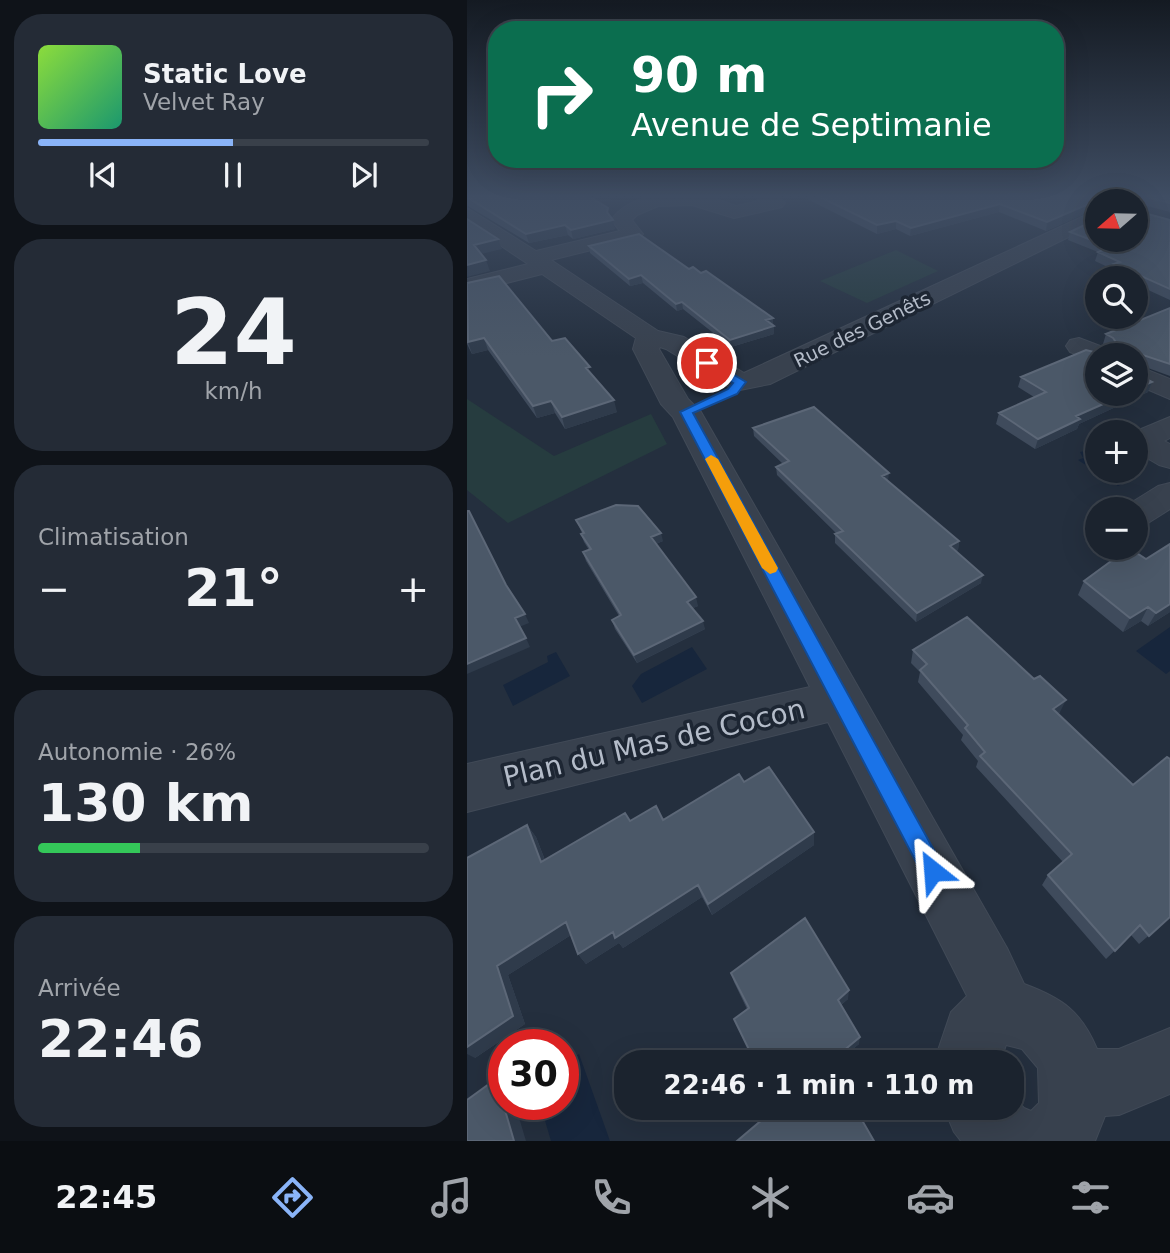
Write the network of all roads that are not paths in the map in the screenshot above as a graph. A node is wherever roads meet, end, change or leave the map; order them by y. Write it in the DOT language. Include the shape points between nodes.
graph roads {
  1 [pos="526,250"];
  2 [pos="580,250"];
  3 [pos="1010,250"];
  4 [pos="541,262"];
  5 [pos="467,285"];
  6 [pos="649,336"];
  7 [pos="1148,379"];
  8 [pos="1170,390"];
  9 [pos="714,398"];
  10 [pos="1170,426"];
  11 [pos="1170,458"];
  12 [pos="1170,495"];
  13 [pos="1148,508"];
  14 [pos="841,699"];
  15 [pos="467,788"];
  16 [pos="1005,1013"];
  17 [pos="970,1050"];
  18 [pos="1170,1061"];
  19 [pos="1075,1083"];
  20 [pos="989,1120"];
  21 [pos="1017,1141"];
  22 [pos="1043,1141"];
  1 -- 4 [label="street"];
  2 -- 4 [label="street"];
  3 -- 9 [label="street, Rue des Genêts"];
  4 -- 5 [label="street"];
  4 -- 6 [label="street"];
  6 -- 9 [label="street" via="675,343"];
  6 -- 9 [label="street" via="646,349 676,404"];
  7 -- 8 [label="street"];
  9 -- 14 [label="street"];
  10 -- 11 [label="street" via="1141,441"];
  12 -- 13 [label="street"];
  14 -- 15 [label="street, Plan du Mas de Cocon"];
  14 -- 16 [label="street" via="986,969"];
  16 -- 17 [label="street" via="986,1019"];
  16 -- 19 [label="street" via="1029,1015 1051,1031 1067,1055"];
  18 -- 19 [label="street" via="1119,1082"];
  19 -- 22 [label="street" via="1071,1118 1051,1140"];
  20 -- 21 [label="street" via="999,1133"];
}
